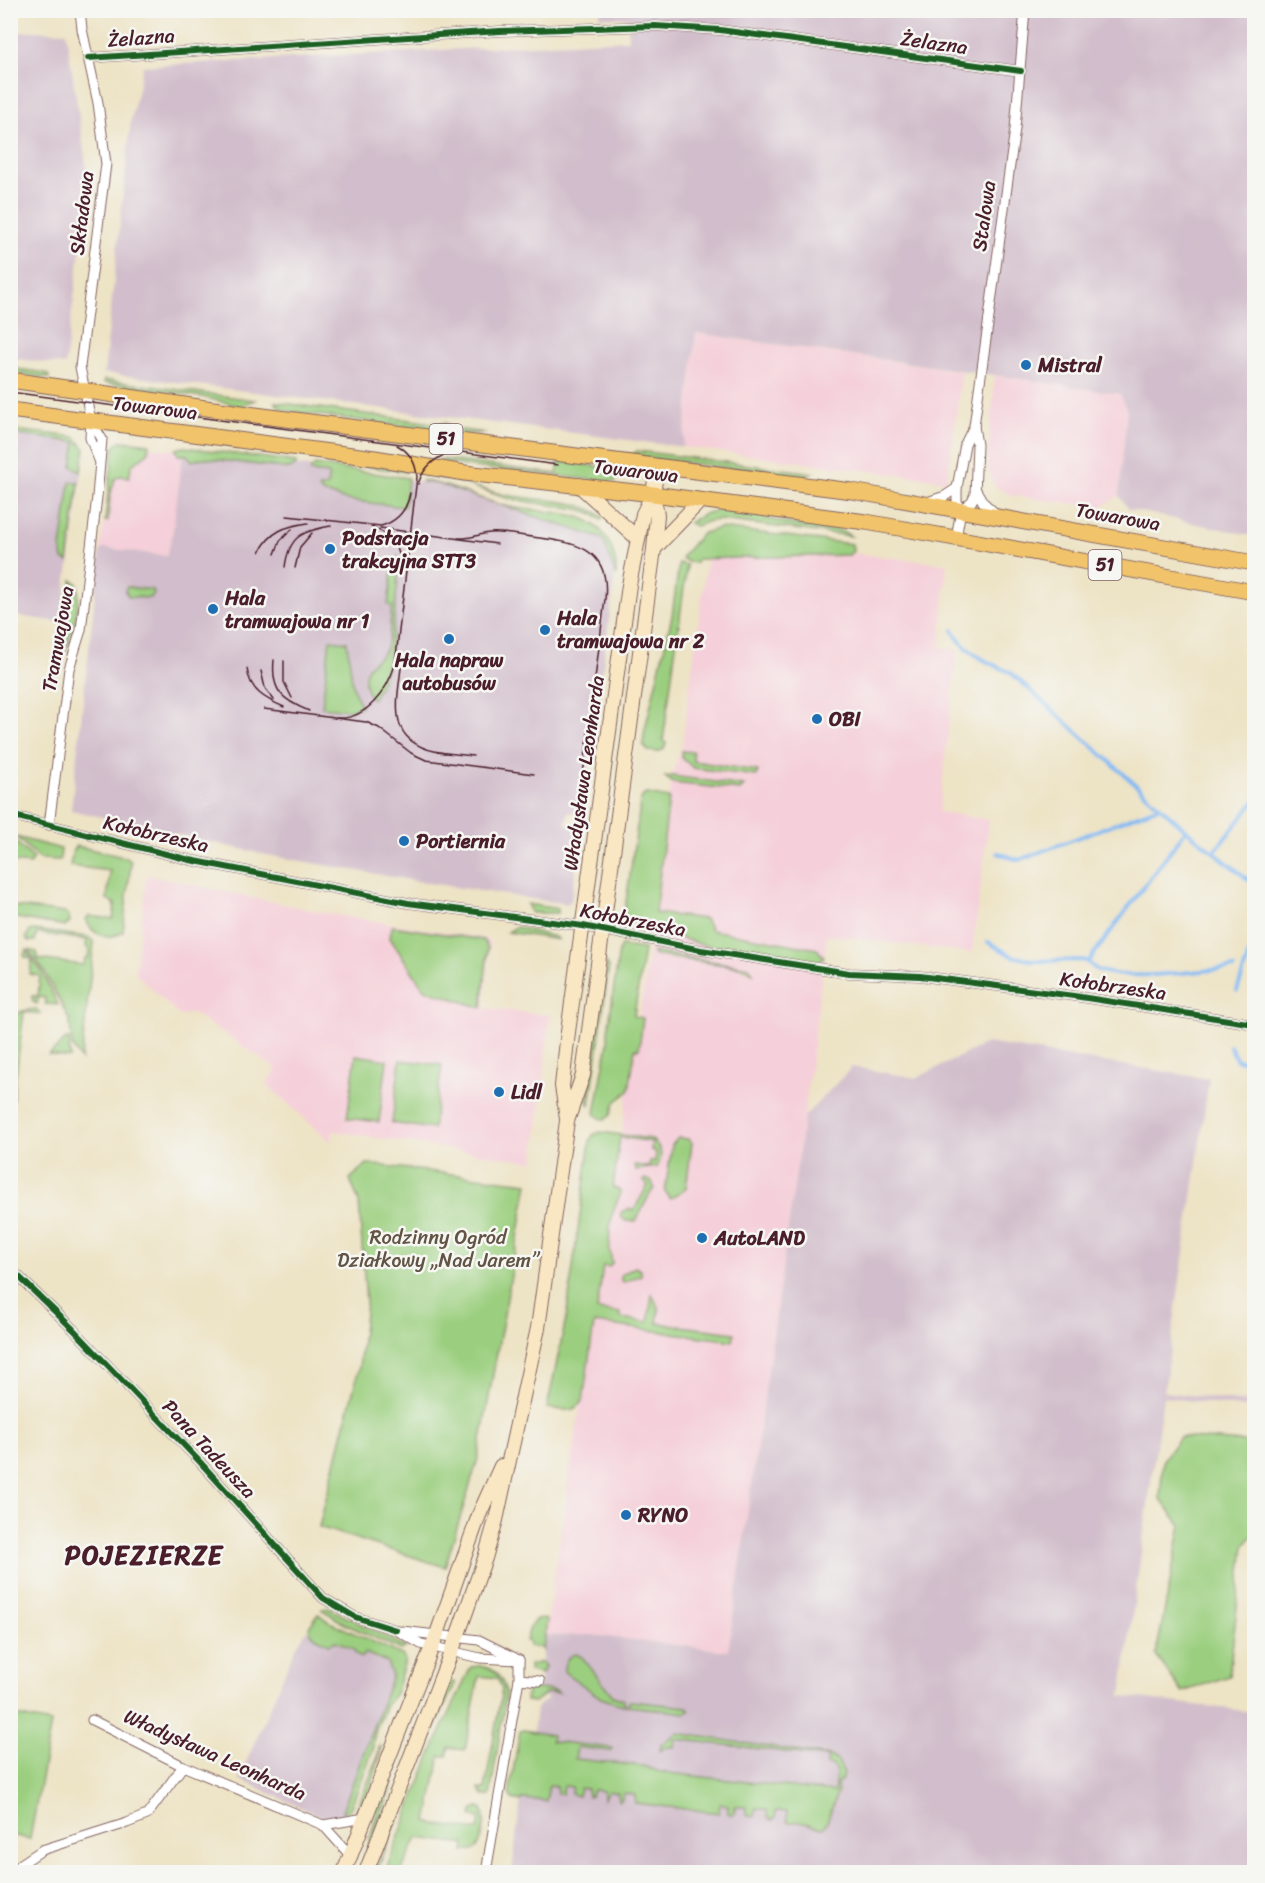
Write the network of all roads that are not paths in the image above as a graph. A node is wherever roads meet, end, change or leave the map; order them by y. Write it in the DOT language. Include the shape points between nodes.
graph roads {
  1 [pos="80,10"];
  2 [pos="1025,10"];
  3 [pos="88,58"];
  4 [pos="1021,71"];
  5 [pos="10,380"];
  6 [pos="85,390"];
  7 [pos="10,410"];
  8 [pos="91,421"];
  9 [pos="974,426"];
  10 [pos="657,466"];
  11 [pos="579,485"];
  12 [pos="957,488"];
  13 [pos="976,490"];
  14 [pos="653,494"];
  15 [pos="701,500"];
  16 [pos="921,503"];
  17 [pos="961,510"];
  18 [pos="1004,518"];
  19 [pos="637,538"];
  20 [pos="956,538"];
  21 [pos="654,549"];
  22 [pos="1254,563"];
  23 [pos="1254,592"];
  24 [pos="10,815"];
  25 [pos="49,825"];
  26 [pos="583,926"];
  27 [pos="603,930"];
  28 [pos="1254,1024"];
  29 [pos="567,1121"];
  30 [pos="10,1269"];
  31 [pos="511,1444"];
  32 [pos="457,1637"];
  33 [pos="435,1640"];
  34 [pos="452,1651"];
  35 [pos="519,1660"];
  36 [pos="519,1678"];
  37 [pos="540,1681"];
  38 [pos="92,1720"];
  39 [pos="183,1766"];
  40 [pos="365,1818"];
  41 [pos="323,1825"];
  42 [pos="350,1855"];
  43 [pos="16,1872"];
  44 [pos="344,1872"];
  45 [pos="366,1872"];
  46 [pos="486,1872"];
  1 -- 3 [label="street, Składowa"];
  2 -- 4 [label="street, Stalowa"];
  3 -- 4 [label="street, Żelazna" via="500,31 655,26 720,30"];
  3 -- 6 [label="street, Składowa" via="106,164 80,367"];
  4 -- 9 [label="street, Stalowa"];
  5 -- 6 [label="main road, Towarowa / 51"];
  6 -- 8 [label="street, Składowa"];
  6 -- 10 [label="main road, Towarowa / 51"];
  7 -- 8 [label="main road, Towarowa / 51"];
  8 -- 11 [label="main road, Towarowa / 51"];
  8 -- 25 [label="street, Tramwajowa" via="90,438 99,460 97,497 81,630 69,669"];
  9 -- 12 [label="street, Stalowa" via="965,444"];
  9 -- 13 [label="street, Stalowa"];
  10 -- 14 [label="main road, Władysława Leonharda"];
  10 -- 16 [label="main road, Towarowa / 51"];
  11 -- 14 [label="main road, Towarowa / 51"];
  11 -- 19 [label="main road"];
  12 -- 16 [label="street"];
  12 -- 17 [label="street, Stalowa"];
  13 -- 17 [label="street, Stalowa" via="972,501"];
  13 -- 18 [label="street" via="987,507"];
  14 -- 15 [label="main road, Towarowa / 51"];
  14 -- 19 [label="main road, Władysława Leonharda"];
  14 -- 21 [label="main road, Władysława Leonharda" via="657,515"];
  15 -- 20 [label="main road, Towarowa / 51"];
  15 -- 21 [label="main road"];
  16 -- 17 [label="main road, Towarowa / 51"];
  17 -- 18 [label="main road, Towarowa / 51"];
  17 -- 20 [label="street, Stalowa"];
  18 -- 22 [label="main road, Towarowa / 51"];
  19 -- 26 [label="main road, Władysława Leonharda"];
  20 -- 23 [label="main road, Towarowa / 51"];
  21 -- 27 [label="main road, Władysława Leonharda"];
  24 -- 25 [label="street, Kołobrzeska"];
  25 -- 26 [label="street, Kołobrzeska" via="330,889"];
  26 -- 27 [label="street, Kołobrzeska"];
  26 -- 29 [label="main road, Władysława Leonharda" via="562,1086"];
  27 -- 28 [label="street, Kołobrzeska" via="849,973 920,976"];
  27 -- 29 [label="main road, Władysława Leonharda" via="583,1075"];
  29 -- 31 [label="main road, Władysława Leonharda" via="538,1328"];
  30 -- 33 [label="street, Pana Tadeusza" via="192,1453 323,1598 356,1617 396,1630 415,1641"];
  31 -- 32 [label="main road, Władysława Leonharda" via="496,1520"];
  31 -- 33 [label="main road, Władysława Leonharda" via="479,1515"];
  32 -- 33 [label="street, Pana Tadeusza"];
  32 -- 34 [label="main road, Władysława Leonharda"];
  32 -- 35 [label="street" via="479,1640"];
  33 -- 34 [label="street"];
  33 -- 40 [label="main road, Władysława Leonharda"];
  34 -- 35 [label="street" via="480,1658"];
  34 -- 45 [label="main road, Władysława Leonharda"];
  35 -- 36 [label="street"];
  36 -- 37 [label="street"];
  36 -- 46 [label="street"];
  38 -- 39 [label="street, Władysława Leonharda"];
  39 -- 41 [label="street, Władysława Leonharda"];
  39 -- 43 [label="street" via="147,1815 42,1850"];
  40 -- 41 [label="street"];
  40 -- 42 [label="main road, Władysława Leonharda"];
  41 -- 42 [label="street, Władysława Leonharda"];
  42 -- 44 [label="main road, Władysława Leonharda"];
}
